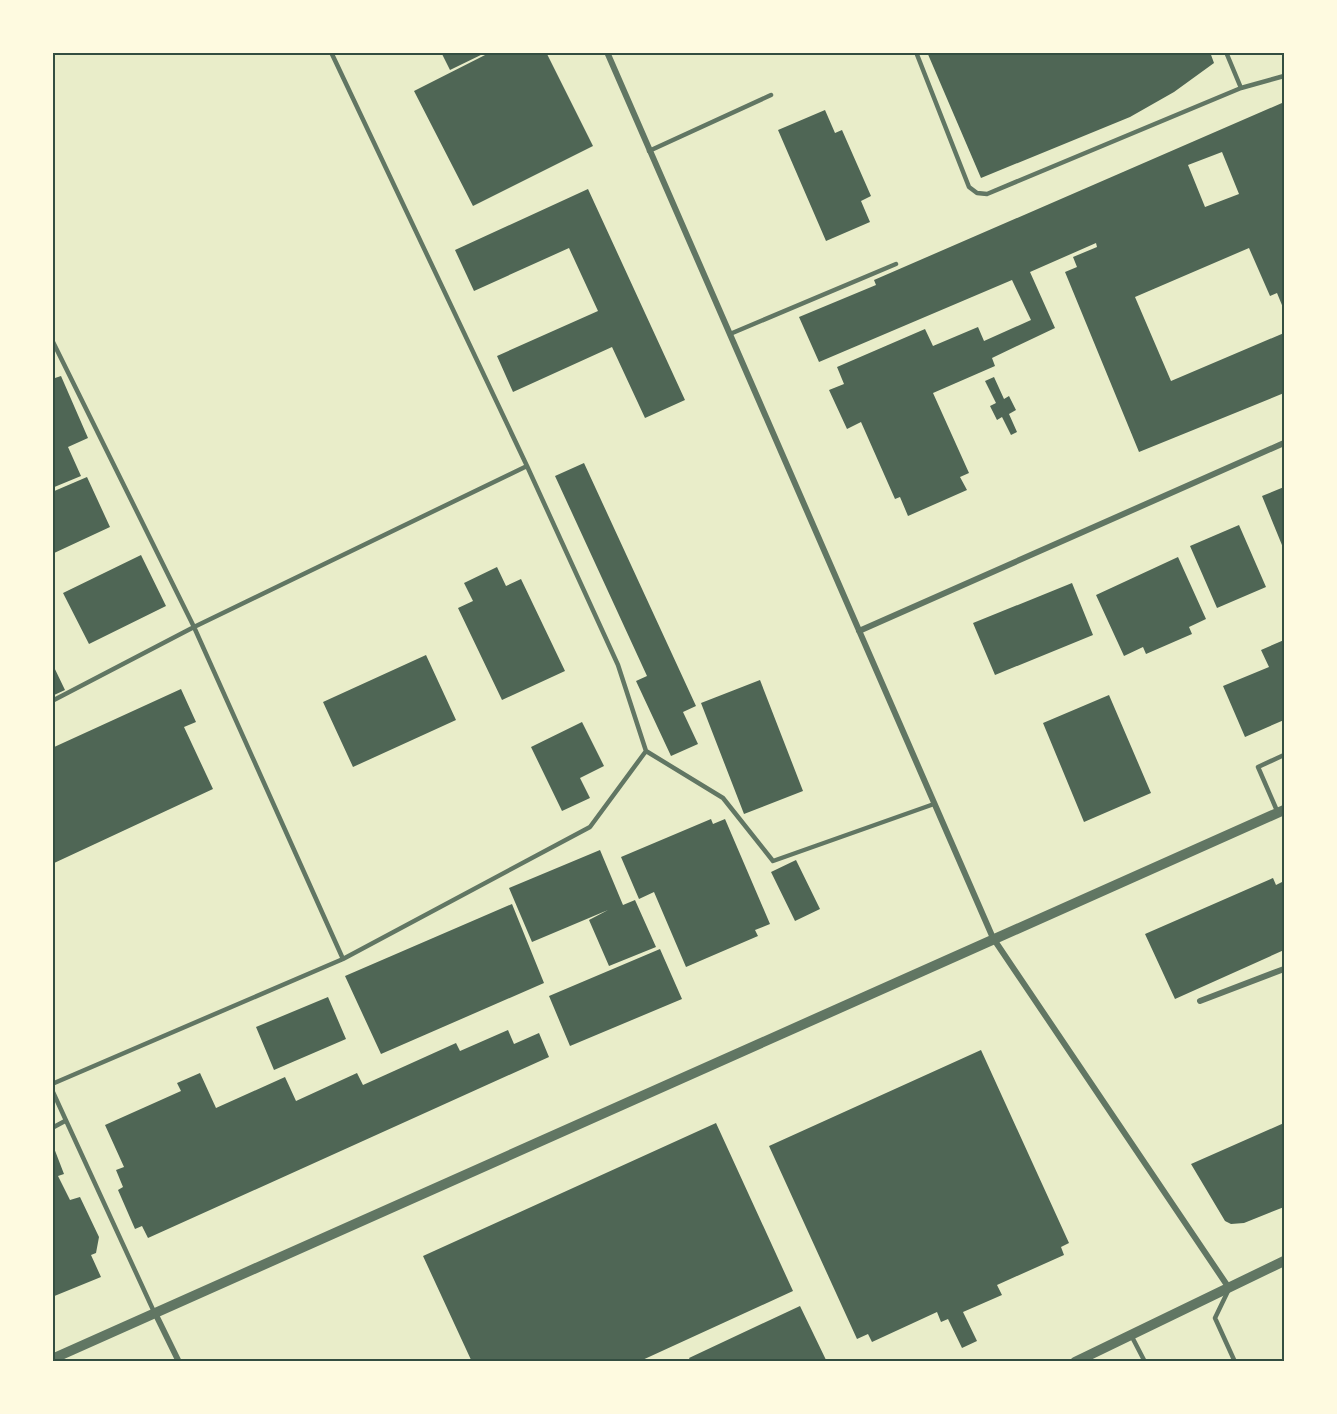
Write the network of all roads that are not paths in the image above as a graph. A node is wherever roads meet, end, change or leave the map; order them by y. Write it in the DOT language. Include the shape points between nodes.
graph roads {
  1 [pos="331,52"];
  2 [pos="607,52"];
  3 [pos="916,52"];
  4 [pos="1226,52"];
  5 [pos="1284,76"];
  6 [pos="1241,88"];
  7 [pos="771,95"];
  8 [pos="650,151"];
  9 [pos="896,264"];
  10 [pos="730,334"];
  11 [pos="52,340"];
  12 [pos="1284,443"];
  13 [pos="527,466"];
  14 [pos="194,627"];
  15 [pos="859,631"];
  16 [pos="52,701"];
  17 [pos="646,751"];
  18 [pos="1284,755"];
  19 [pos="934,804"];
  20 [pos="1281,812"];
  21 [pos="993,938"];
  22 [pos="344,959"];
  23 [pos="1284,969"];
  24 [pos="1200,1001"];
  25 [pos="52,1084"];
  26 [pos="52,1090"];
  27 [pos="65,1121"];
  28 [pos="52,1128"];
  29 [pos="1284,1261"];
  30 [pos="1229,1288"];
  31 [pos="156,1315"];
  32 [pos="1131,1335"];
  33 [pos="52,1359"];
  34 [pos="179,1362"];
  35 [pos="1075,1362"];
  36 [pos="1145,1362"];
  37 [pos="1235,1362"];
  1 -- 13 [label="lane"];
  2 -- 8 [label="street"];
  3 -- 6 [label="lane" via="969,187 977,193 987,194"];
  4 -- 6 [label="lane"];
  5 -- 6 [label="lane"];
  7 -- 8 [label="lane"];
  8 -- 10 [label="street"];
  9 -- 10 [label="lane"];
  10 -- 15 [label="street"];
  11 -- 14 [label="lane"];
  12 -- 15 [label="street"];
  13 -- 14 [label="lane"];
  13 -- 17 [label="lane" via="618,665"];
  14 -- 16 [label="lane"];
  14 -- 22 [label="lane"];
  15 -- 19 [label="street"];
  17 -- 19 [label="lane" via="723,798 773,861"];
  17 -- 22 [label="lane" via="590,827"];
  18 -- 20 [label="lane" via="1258,766"];
  19 -- 21 [label="street"];
  20 -- 21 [label="street"];
  21 -- 30 [label="street"];
  21 -- 31 [label="street"];
  22 -- 25 [label="lane"];
  23 -- 24 [label="street"];
  26 -- 27 [label="lane"];
  27 -- 28 [label="lane"];
  27 -- 31 [label="lane"];
  29 -- 30 [label="street"];
  30 -- 32 [label="street"];
  30 -- 37 [label="lane" via="1215,1318"];
  31 -- 33 [label="street"];
  31 -- 34 [label="street"];
  32 -- 35 [label="street"];
  32 -- 36 [label="lane"];
}
